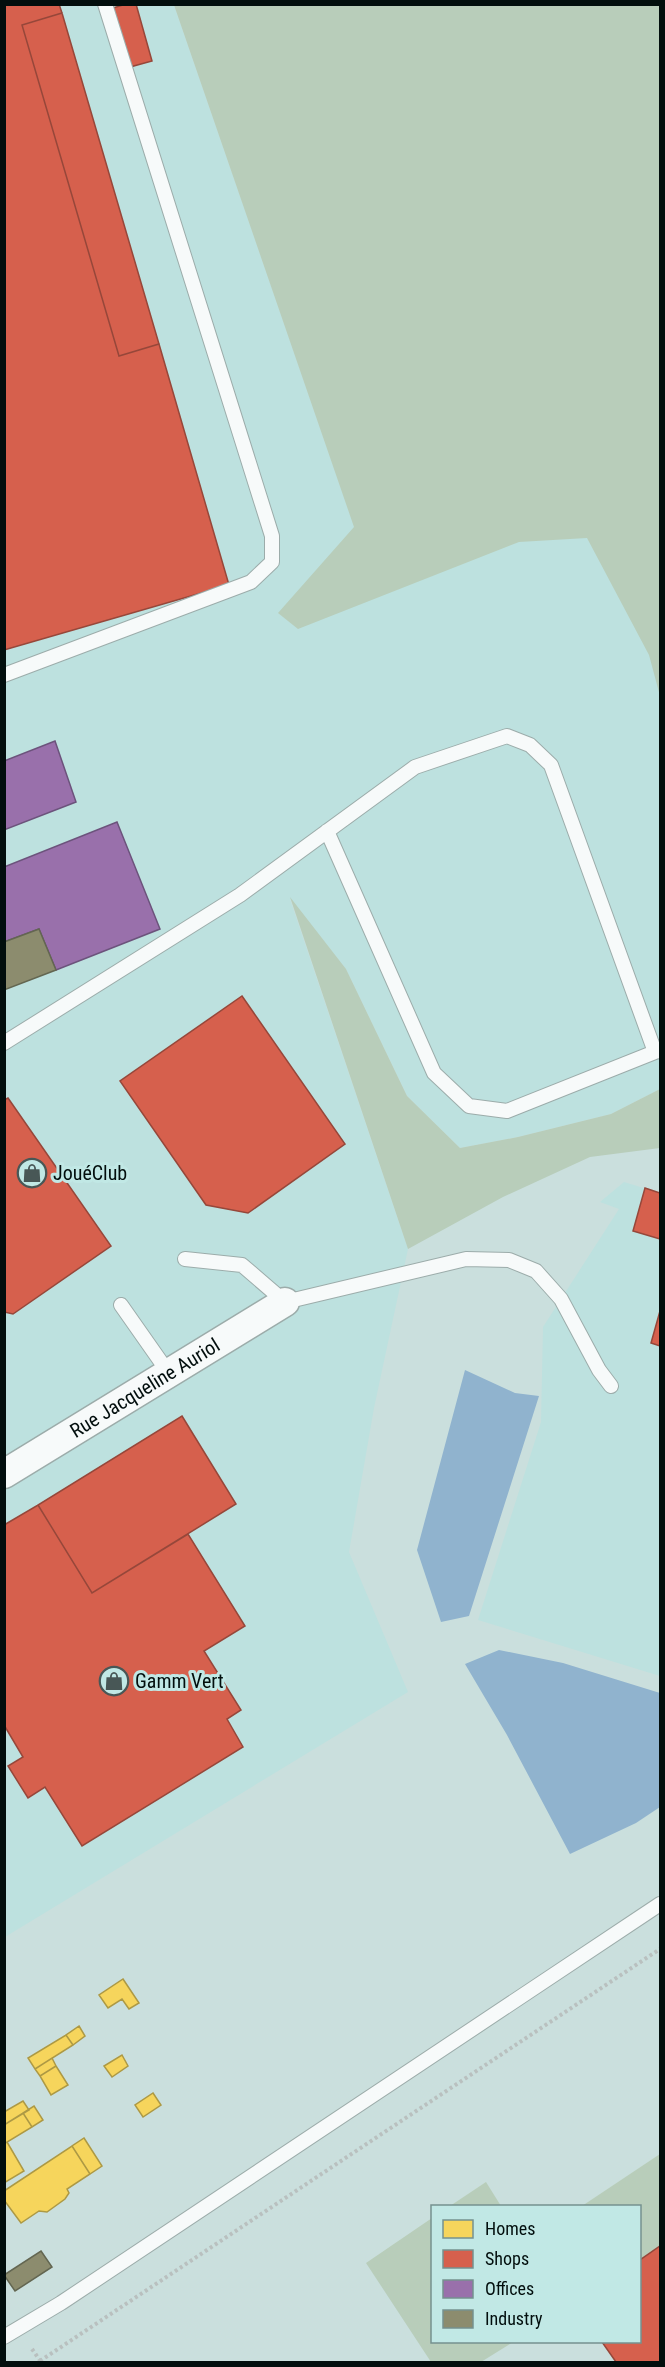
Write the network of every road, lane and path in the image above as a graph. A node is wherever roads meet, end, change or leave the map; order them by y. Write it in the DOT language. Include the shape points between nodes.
graph roads {
  1 [pos="105,4"];
  2 [pos="4,675"];
  3 [pos="327,831"];
  4 [pos="4,1043"];
  5 [pos="658,1052"];
  6 [pos="185,1260"];
  7 [pos="285,1302"];
  8 [pos="121,1305"];
  9 [pos="168,1372"];
  10 [pos="611,1386"];
  11 [pos="4,1474"];
  12 [pos="660,1904"];
  13 [pos="660,1949"];
  14 [pos="4,2337"];
  15 [pos="40,2361"];
  1 -- 2 [label="lane" via="272,537 272,562 251,582"];
  3 -- 4 [label="lane" via="240,895"];
  3 -- 5 [label="lane" via="435,1073 469,1106 507,1111"];
  3 -- 5 [label="lane" via="415,767 507,736 530,745 552,765"];
  6 -- 7 [label="lane" via="242,1265"];
  7 -- 9 [label="street, Rue Jacqueline Auriol"];
  7 -- 10 [label="lane" via="466,1259 509,1260 536,1270 561,1299"];
  8 -- 9 [label="lane"];
  9 -- 11 [label="street, Rue Jacqueline Auriol"];
  12 -- 14 [label="lane" via="53,2309"];
  13 -- 15 [label="path"];
}
